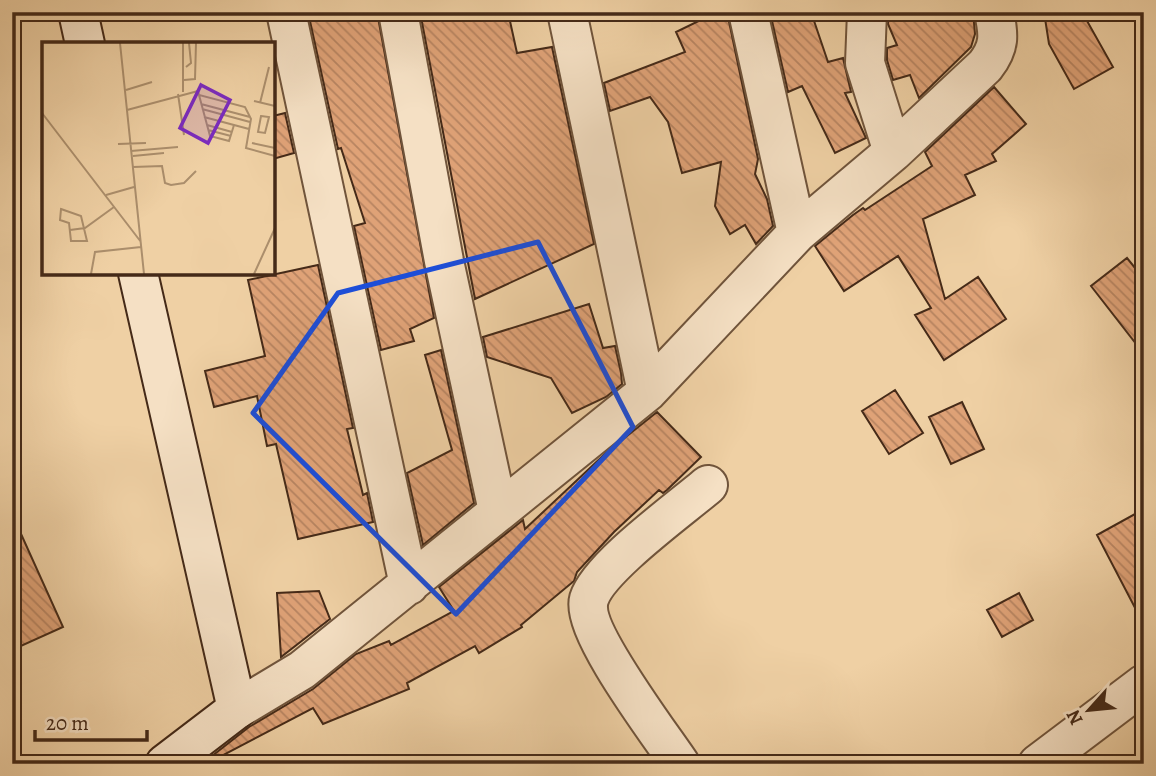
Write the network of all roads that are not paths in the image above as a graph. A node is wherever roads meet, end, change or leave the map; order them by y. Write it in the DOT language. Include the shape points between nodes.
graph roads {
  1 [pos="78,12"];
  2 [pos="286,12"];
  3 [pos="398,12"];
  4 [pos="567,12"];
  5 [pos="748,12"];
  6 [pos="867,12"];
  7 [pos="994,12"];
  8 [pos="85,42"];
  9 [pos="894,152"];
  10 [pos="797,233"];
  11 [pos="138,275"];
  12 [pos="647,392"];
  13 [pos="708,485"];
  14 [pos="498,511"];
  15 [pos="409,585"];
  16 [pos="1144,684"];
  17 [pos="237,709"];
  18 [pos="165,764"];
  19 [pos="680,764"];
  20 [pos="1038,764"];
  1 -- 8 [label="street"];
  2 -- 15 [label="street"];
  3 -- 14 [label="street" via="444,261"];
  4 -- 12 [label="street"];
  5 -- 10 [label="street"];
  6 -- 9 [label="street" via="866,63"];
  7 -- 9 [label="street" via="996,52"];
  9 -- 10 [label="street"];
  10 -- 12 [label="street"];
  11 -- 17 [label="street"];
  12 -- 14 [label="street"];
  13 -- 19 [label="street" via="604,574 590,597 587,613 601,646"];
  14 -- 15 [label="street"];
  15 -- 17 [label="street" via="302,670"];
  16 -- 20 [label="street"];
  17 -- 18 [label="street"];
}
